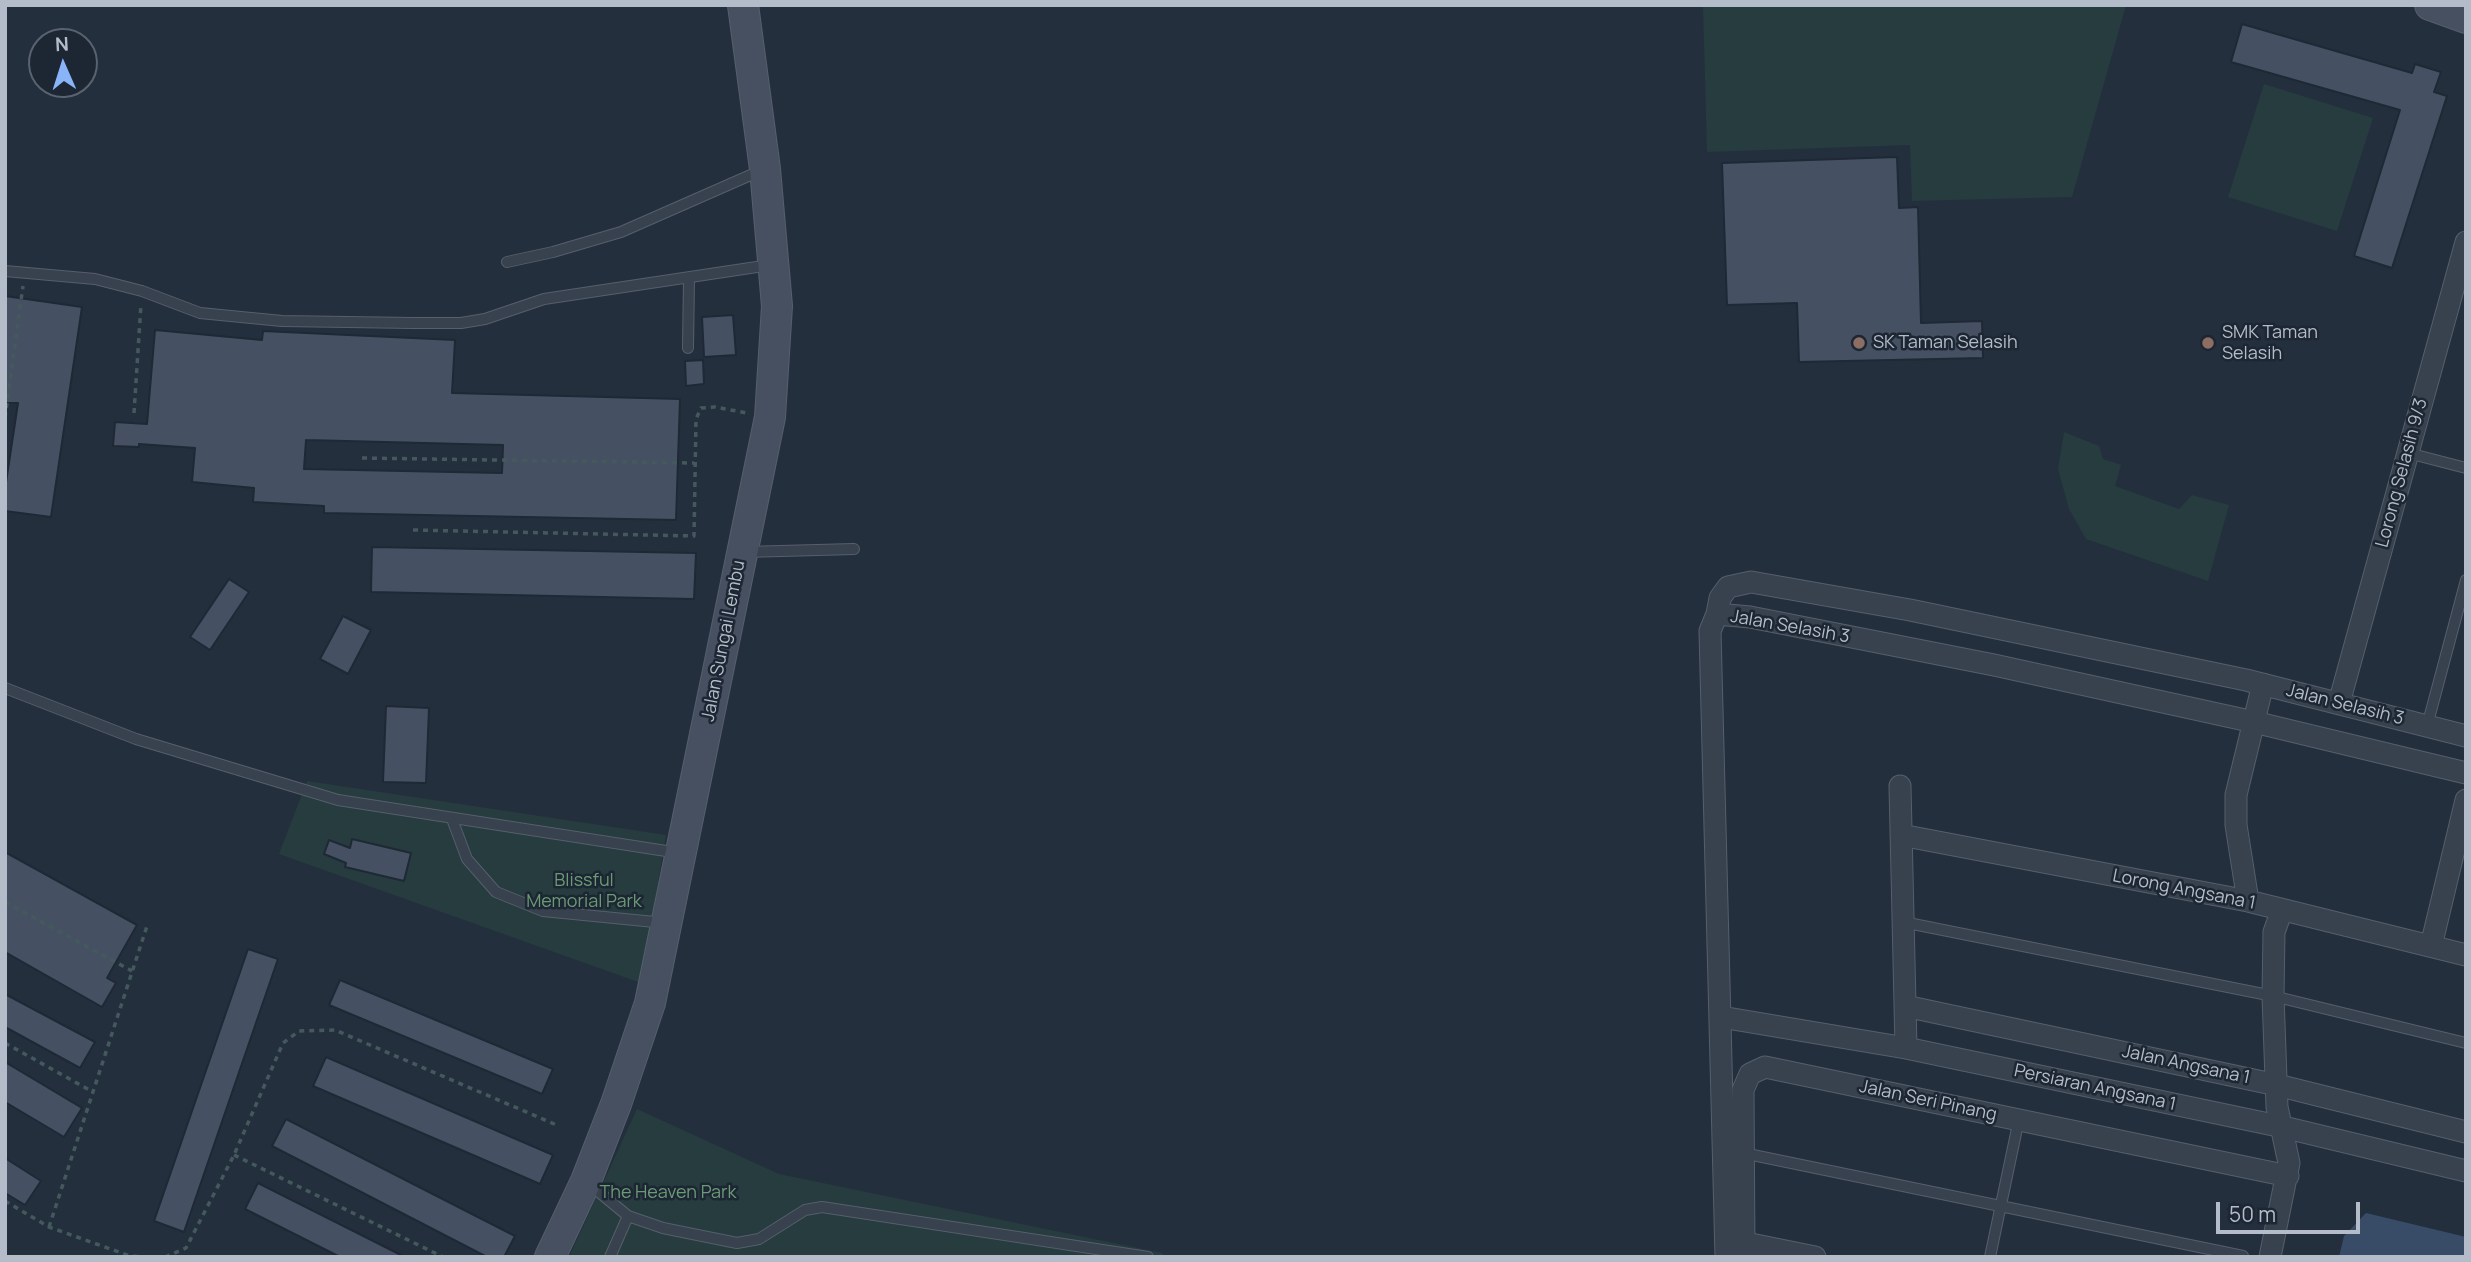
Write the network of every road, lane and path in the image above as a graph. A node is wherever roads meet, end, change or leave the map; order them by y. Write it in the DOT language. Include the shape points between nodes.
graph roads {
  1 [pos="743,5"];
  2 [pos="2430,5"];
  3 [pos="2466,18"];
  4 [pos="765,169"];
  5 [pos="2466,242"];
  6 [pos="507,262"];
  7 [pos="773,265"];
  8 [pos="5,271"];
  9 [pos="25,274"];
  10 [pos="689,278"];
  11 [pos="142,291"];
  12 [pos="688,348"];
  13 [pos="134,413"];
  14 [pos="770,417"];
  15 [pos="5,418"];
  16 [pos="2408,453"];
  17 [pos="362,458"];
  18 [pos="694,463"];
  19 [pos="2466,468"];
  20 [pos="413,530"];
  21 [pos="854,549"];
  22 [pos="741,552"];
  23 [pos="2466,580"];
  24 [pos="1717,614"];
  25 [pos="2263,684"];
  26 [pos="5,688"];
  27 [pos="2339,704"];
  28 [pos="2254,722"];
  29 [pos="2427,726"];
  30 [pos="2466,736"];
  31 [pos="2466,773"];
  32 [pos="1900,786"];
  33 [pos="2466,800"];
  34 [pos="452,819"];
  35 [pos="1901,835"];
  36 [pos="679,853"];
  37 [pos="2248,901"];
  38 [pos="5,902"];
  39 [pos="2282,909"];
  40 [pos="1903,922"];
  41 [pos="148,923"];
  42 [pos="666,923"];
  43 [pos="2431,946"];
  44 [pos="2466,955"];
  45 [pos="132,971"];
  46 [pos="2273,996"];
  47 [pos="1905,1006"];
  48 [pos="1721,1017"];
  49 [pos="5,1043"];
  50 [pos="2466,1044"];
  51 [pos="1906,1048"];
  52 [pos="2277,1084"];
  53 [pos="93,1092"];
  54 [pos="2019,1119"];
  55 [pos="559,1126"];
  56 [pos="2283,1127"];
  57 [pos="2466,1132"];
  58 [pos="1743,1153"];
  59 [pos="234,1155"];
  60 [pos="2466,1171"];
  61 [pos="2288,1175"];
  62 [pos="586,1181"];
  63 [pos="5,1201"];
  64 [pos="2001,1206"];
  65 [pos="628,1216"];
  66 [pos="49,1227"];
  67 [pos="1735,1249"];
  68 [pos="2244,1256"];
  69 [pos="145,1257"];
  70 [pos="164,1257"];
  71 [pos="443,1257"];
  72 [pos="550,1257"];
  73 [pos="610,1257"];
  74 [pos="1148,1257"];
  75 [pos="1815,1257"];
  76 [pos="1990,1257"];
  77 [pos="2270,1257"];
  1 -- 4 [label="main road, Jalan Sungai Lembu"];
  2 -- 3 [label="main road"];
  4 -- 6 [label="lane" via="621,232"];
  4 -- 7 [label="main road, Jalan Sungai Lembu"];
  5 -- 16 [label="street, Lorong Selasih 9/3"];
  7 -- 10 [label="lane"];
  7 -- 14 [label="main road, Jalan Sungai Lembu" via="777,306"];
  8 -- 9 [label="lane"];
  9 -- 11 [label="lane" via="95,279"];
  9 -- 15 [label="path"];
  10 -- 11 [label="lane" via="544,299 461,323 282,321 200,313"];
  10 -- 12 [label="lane"];
  11 -- 13 [label="path"];
  14 -- 18 [label="path" via="701,408 696,419"];
  14 -- 22 [label="main road, Jalan Sungai Lembu"];
  16 -- 19 [label="lane"];
  16 -- 27 [label="street, Lorong Selasih 9/3"];
  17 -- 18 [label="path"];
  18 -- 20 [label="path" via="694,536"];
  21 -- 22 [label="lane"];
  22 -- 36 [label="main road, Jalan Sungai Lembu" via="705,745"];
  23 -- 29 [label="lane"];
  24 -- 25 [label="street, Jalan Selasih 3" via="1720,597 1728,587 1751,582 1910,610"];
  24 -- 28 [label="street, Jalan Selasih 3" via="1980,663"];
  24 -- 48 [label="street" via="1710,631"];
  25 -- 27 [label="street, Jalan Selasih 3"];
  25 -- 28 [label="street"];
  26 -- 34 [label="lane" via="136,739 338,800"];
  27 -- 29 [label="street, Jalan Selasih 3"];
  28 -- 31 [label="street, Jalan Selasih 3"];
  28 -- 37 [label="street" via="2236,795"];
  29 -- 30 [label="street, Jalan Selasih 3"];
  32 -- 35 [label="street"];
  33 -- 43 [label="street"];
  34 -- 36 [label="lane"];
  34 -- 42 [label="lane" via="467,859 496,892 543,911"];
  35 -- 37 [label="street, Lorong Angsana 1"];
  35 -- 40 [label="street"];
  36 -- 42 [label="main road, Jalan Sungai Lembu"];
  37 -- 39 [label="street, Lorong Angsana 1"];
  38 -- 45 [label="path"];
  39 -- 43 [label="street, Lorong Angsana 1"];
  39 -- 46 [label="street" via="2274,932"];
  40 -- 46 [label="lane"];
  40 -- 47 [label="street"];
  41 -- 45 [label="path"];
  42 -- 62 [label="main road, Jalan Sungai Lembu" via="650,1003"];
  43 -- 44 [label="street, Lorong Angsana 1"];
  45 -- 53 [label="path"];
  46 -- 50 [label="lane"];
  46 -- 52 [label="street"];
  47 -- 51 [label="street"];
  47 -- 52 [label="street, Jalan Angsana 1"];
  48 -- 51 [label="street, Persiaran Angsana 1"];
  48 -- 67 [label="street"];
  49 -- 53 [label="path"];
  51 -- 56 [label="street, Persiaran Angsana 1"];
  52 -- 56 [label="street"];
  52 -- 57 [label="street, Jalan Angsana 1"];
  53 -- 66 [label="path"];
  54 -- 58 [label="street, Jalan Seri Pinang" via="1765,1067 1750,1074 1743,1090"];
  54 -- 61 [label="street, Jalan Seri Pinang"];
  54 -- 64 [label="lane"];
  55 -- 59 [label="path" via="335,1030 315,1029 299,1031 283,1043"];
  56 -- 60 [label="street, Persiaran Angsana 1"];
  56 -- 61 [label="street"];
  58 -- 64 [label="lane"];
  58 -- 67 [label="street, Jalan Seri Pinang"];
  59 -- 70 [label="path" via="186,1248"];
  59 -- 71 [label="path"];
  61 -- 77 [label="street"];
  62 -- 65 [label="lane"];
  62 -- 72 [label="main road, Jalan Sungai Lembu"];
  63 -- 66 [label="path"];
  64 -- 68 [label="lane"];
  64 -- 76 [label="lane"];
  65 -- 73 [label="lane"];
  65 -- 74 [label="lane" via="737,1243 759,1239 805,1210 822,1207"];
  66 -- 69 [label="path" via="130,1256"];
  67 -- 75 [label="street"];
}
